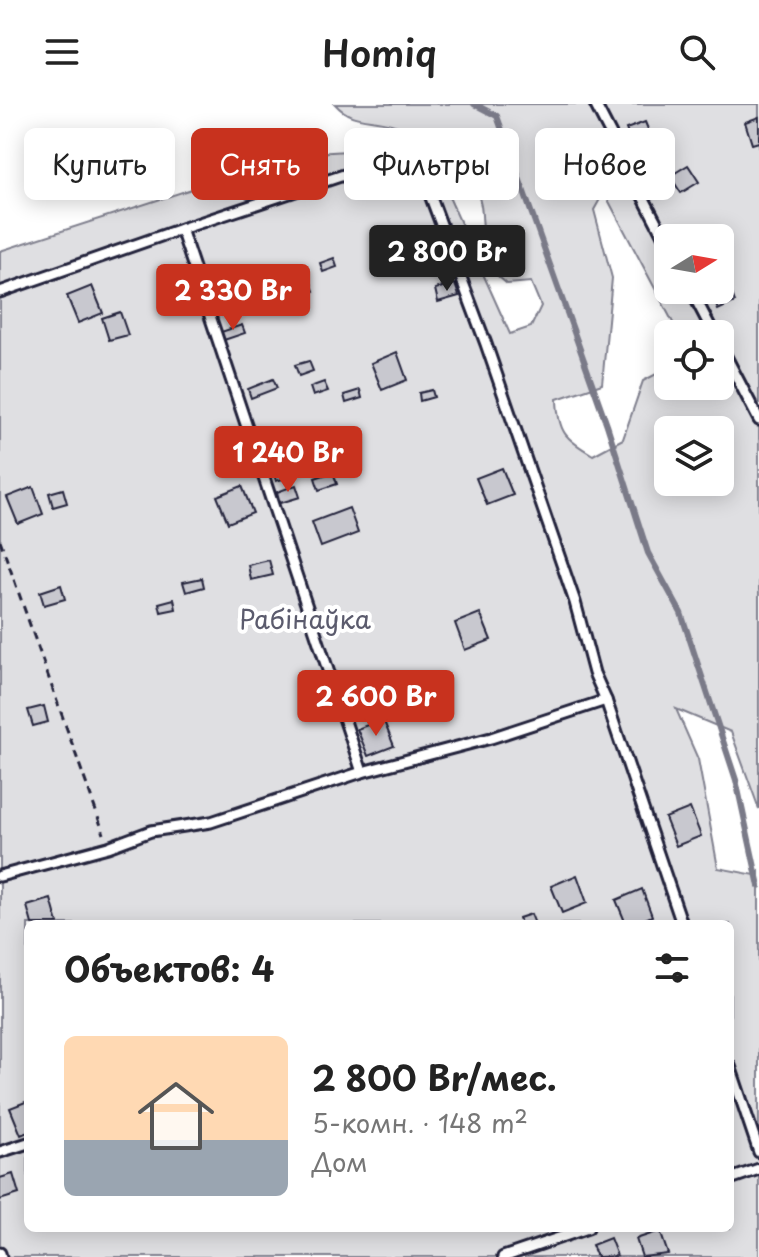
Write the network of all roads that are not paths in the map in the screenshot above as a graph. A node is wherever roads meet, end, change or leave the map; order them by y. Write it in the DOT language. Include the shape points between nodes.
graph roads {
  1 [pos="595,104"];
  2 [pos="657,224"];
  3 [pos="181,229"];
  4 [pos="0,292"];
  5 [pos="734,372"];
  6 [pos="759,420"];
  7 [pos="606,700"];
  8 [pos="362,772"];
  9 [pos="0,876"];
  10 [pos="681,920"];
  11 [pos="734,1078"];
  12 [pos="24,1144"];
  13 [pos="0,1152"];
  14 [pos="759,1152"];
  15 [pos="759,1169"];
  16 [pos="734,1178"];
  17 [pos="576,1232"];
  18 [pos="503,1257"];
  1 -- 2 [label="lane"];
  3 -- 4 [label="lane"];
  3 -- 7 [label="lane" via="386,161 401,159 421,171 486,344"];
  3 -- 8 [label="lane"];
  5 -- 6 [label="lane"];
  7 -- 8 [label="lane"];
  7 -- 10 [label="lane"];
  8 -- 9 [label="lane" via="211,822 151,831"];
  11 -- 14 [label="lane"];
  12 -- 13 [label="lane"];
  15 -- 16 [label="lane"];
  17 -- 18 [label="lane"];
}
